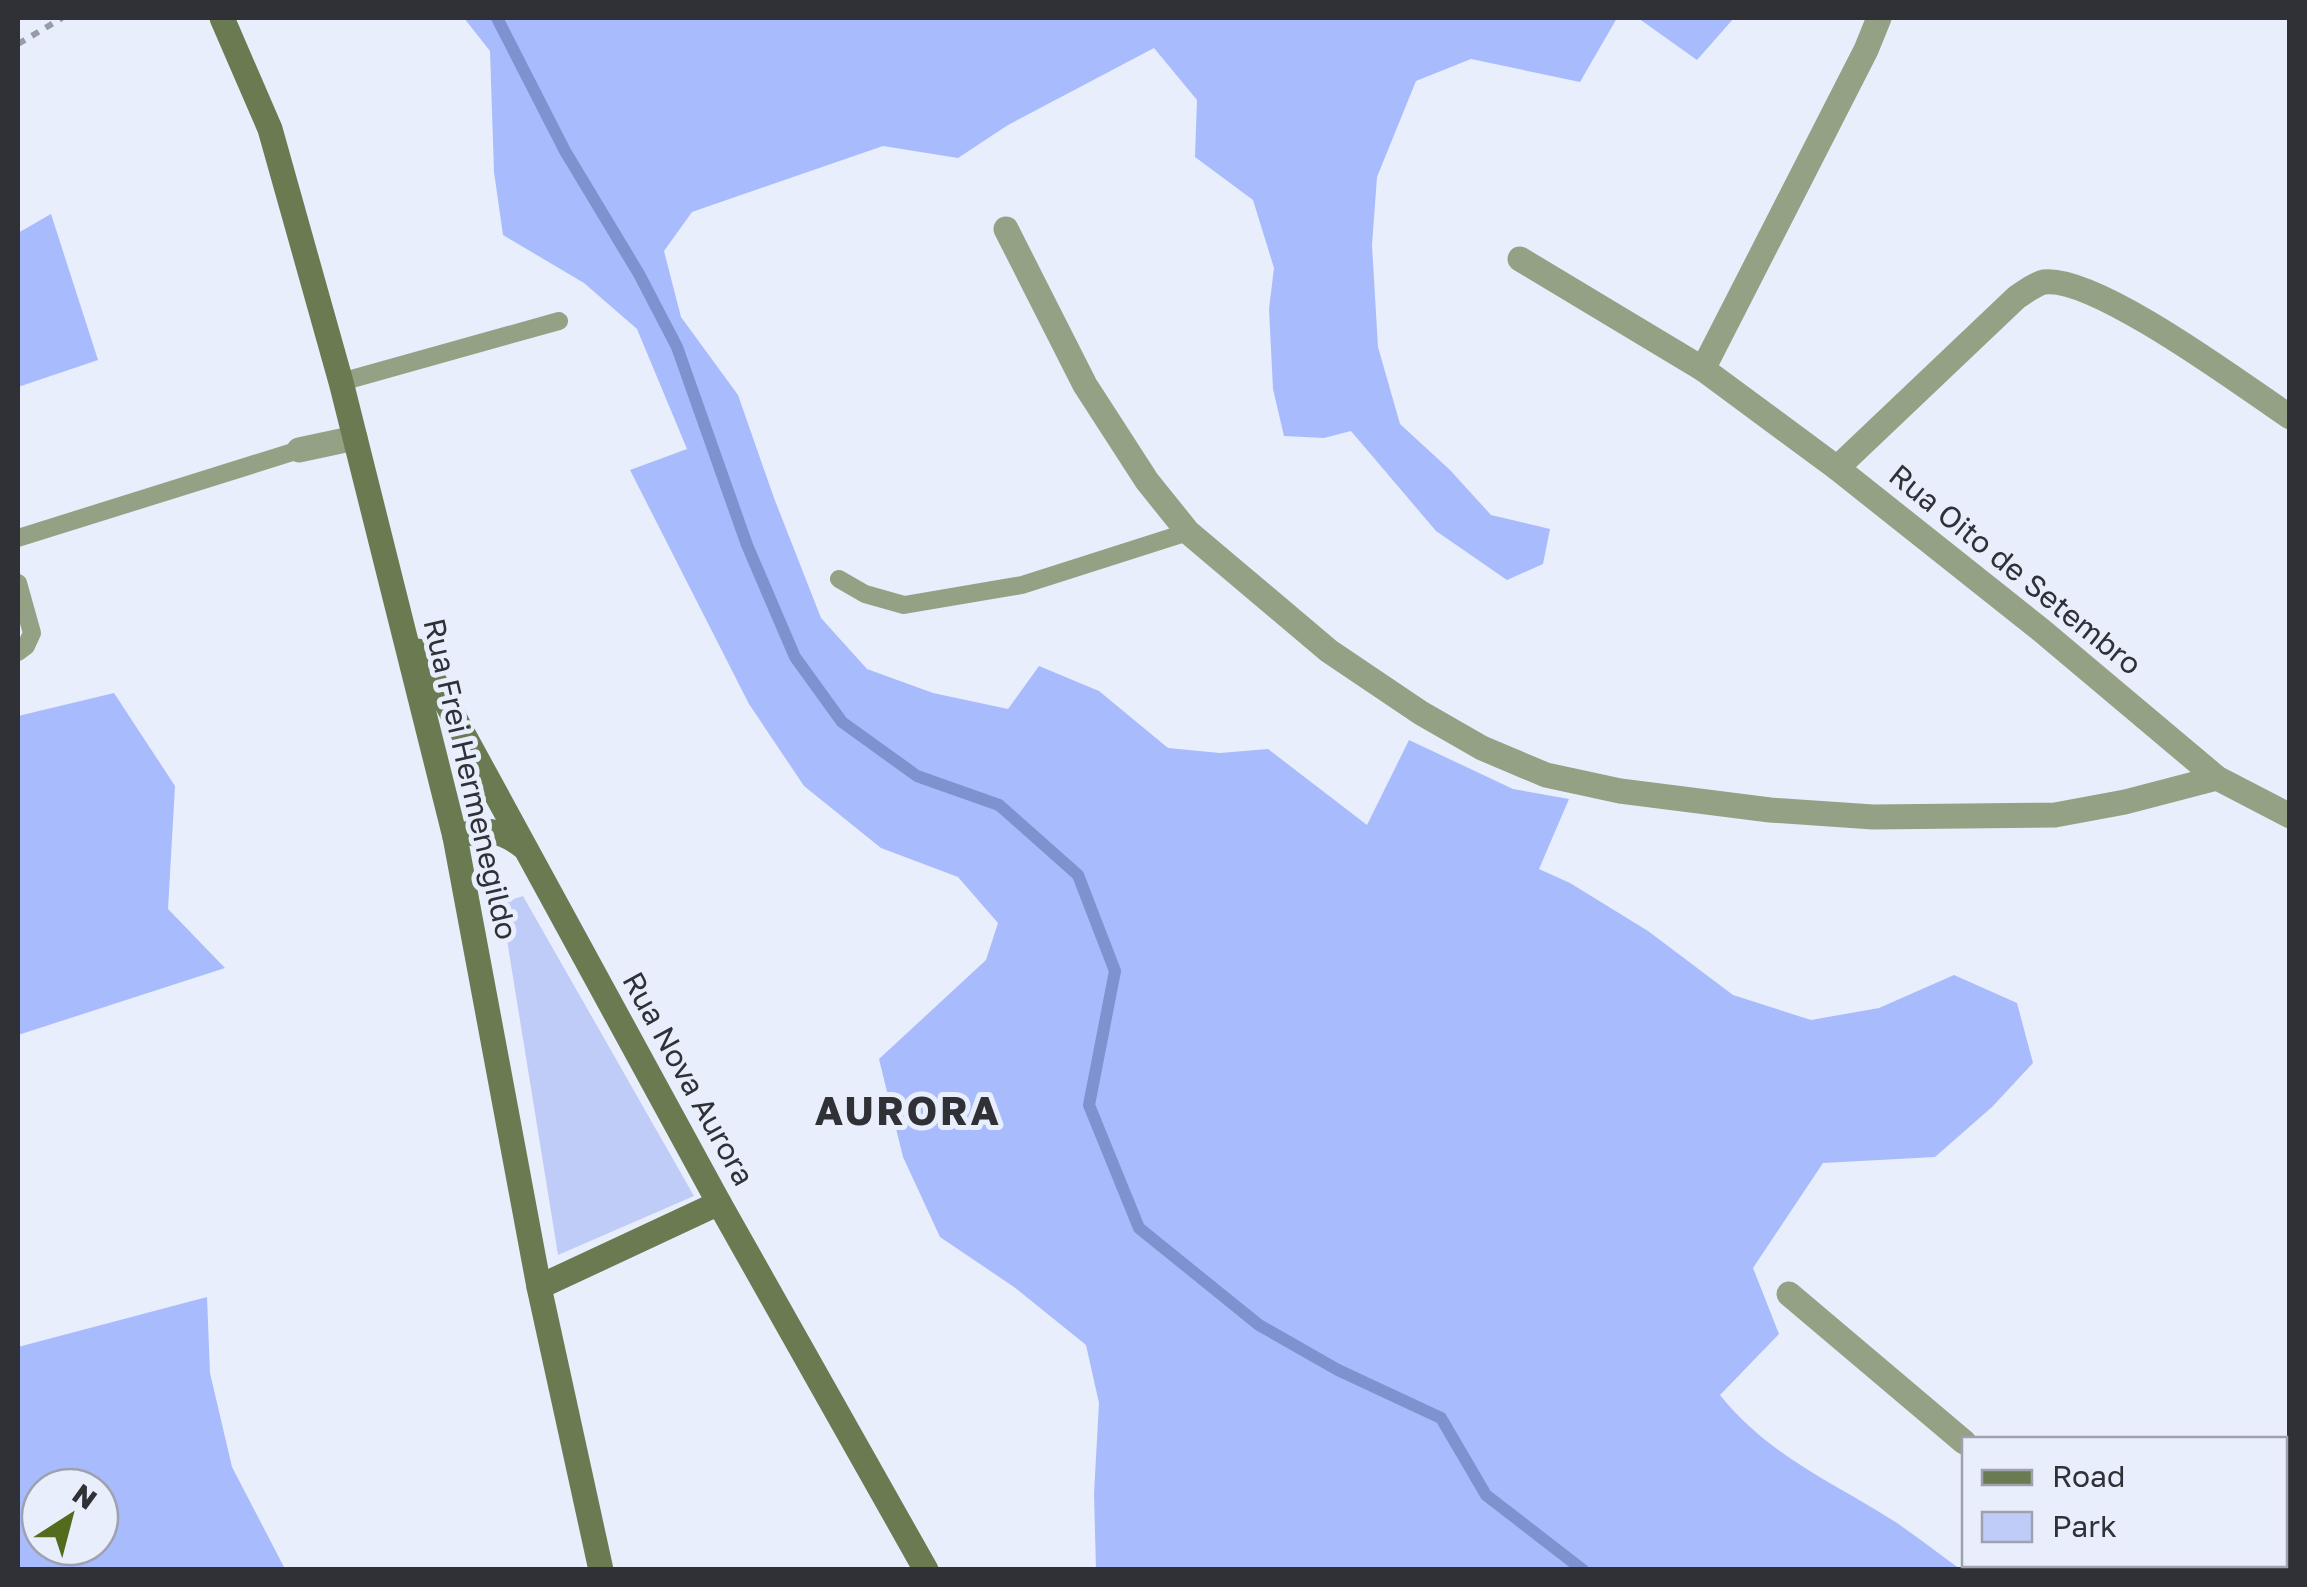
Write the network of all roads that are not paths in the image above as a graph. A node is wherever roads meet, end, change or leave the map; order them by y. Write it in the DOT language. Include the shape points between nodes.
graph roads {
  1 [pos="222,18"];
  2 [pos="1879,18"];
  3 [pos="1006,229"];
  4 [pos="1520,259"];
  5 [pos="559,321"];
  6 [pos="1703,369"];
  7 [pos="341,382"];
  8 [pos="2290,417"];
  9 [pos="354,438"];
  10 [pos="299,450"];
  11 [pos="1836,468"];
  12 [pos="1188,532"];
  13 [pos="18,538"];
  14 [pos="839,578"];
  15 [pos="18,583"];
  16 [pos="399,616"];
  17 [pos="18,652"];
  18 [pos="2217,778"];
  19 [pos="2290,816"];
  20 [pos="455,837"];
  21 [pos="525,848"];
  22 [pos="720,1203"];
  23 [pos="539,1286"];
  24 [pos="1790,1294"];
  25 [pos="1962,1440"];
  26 [pos="601,1570"];
  27 [pos="926,1570"];
  1 -- 7 [label="street, Rua Frei Hermenegildo" via="270,129"];
  2 -- 6 [label="street"];
  3 -- 12 [label="street" via="1086,384"];
  4 -- 6 [label="street, Rua Oito de Setembro"];
  5 -- 7 [label="lane"];
  6 -- 11 [label="street, Rua Oito de Setembro"];
  7 -- 9 [label="street, Rua Frei Hermenegildo"];
  8 -- 11 [label="street" via="2158,327 2065,283 2042,282 2016,296"];
  9 -- 10 [label="street"];
  9 -- 16 [label="street, Rua Frei Hermenegildo"];
  10 -- 13 [label="lane"];
  11 -- 18 [label="street, Rua Oito de Setembro"];
  12 -- 14 [label="lane" via="1022,586 904,605"];
  12 -- 18 [label="street" via="1329,651 1466,739 1546,775 1770,810 1874,817 2055,814"];
  15 -- 17 [label="lane" via="32,633"];
  16 -- 20 [label="street, Rua Frei Hermenegildo"];
  16 -- 21 [label="street, Rua Nova Aurora"];
  18 -- 19 [label="street, Rua Oito de Setembro"];
  20 -- 21 [label="street" via="496,830"];
  20 -- 23 [label="street, Rua Frei Hermenegildo"];
  21 -- 22 [label="street, Rua Nova Aurora"];
  22 -- 23 [label="street"];
  22 -- 27 [label="street, Rua Nova Aurora"];
  23 -- 26 [label="street, Rua Frei Hermenegildo"];
  24 -- 25 [label="street"];
}
